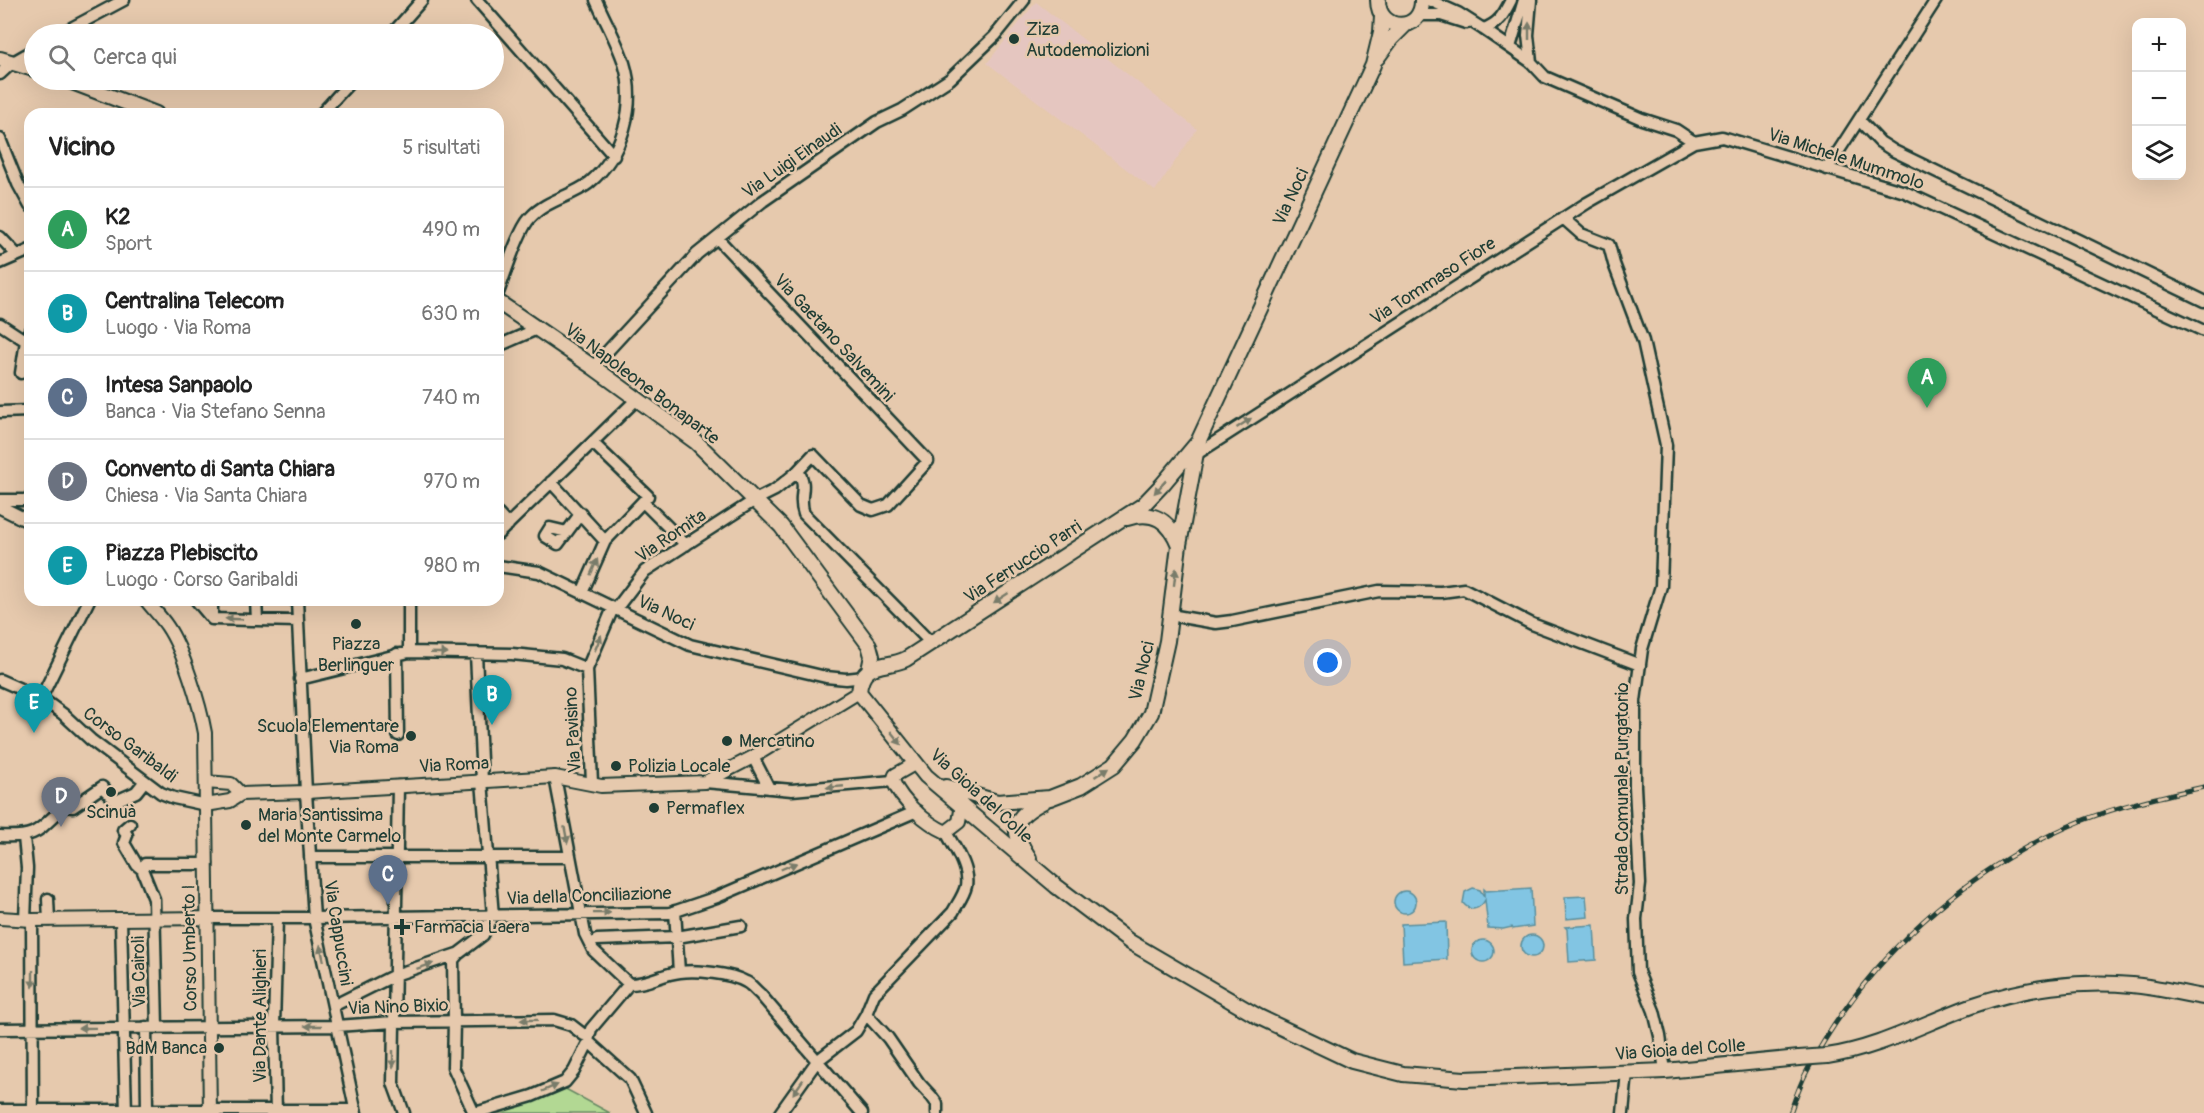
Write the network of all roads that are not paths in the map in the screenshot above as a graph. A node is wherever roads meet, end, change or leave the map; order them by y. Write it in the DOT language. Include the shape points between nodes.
graph roads {
  1 [pos="124,0"];
  2 [pos="422,0"];
  3 [pos="477,0"];
  4 [pos="596,0"];
  5 [pos="1024,0"];
  6 [pos="1422,0"];
  7 [pos="1429,0"];
  8 [pos="1512,0"];
  9 [pos="1524,0"];
  10 [pos="1531,0"];
  11 [pos="1936,0"];
  12 [pos="1377,5"];
  13 [pos="1419,15"];
  14 [pos="79,24"];
  15 [pos="401,24"];
  16 [pos="498,24"];
  17 [pos="1406,24"];
  18 [pos="1483,28"];
  19 [pos="504,31"];
  20 [pos="1510,47"];
  21 [pos="24,54"];
  22 [pos="7,60"];
  23 [pos="1531,62"];
  24 [pos="1372,65"];
  25 [pos="24,66"];
  26 [pos="0,74"];
  27 [pos="93,90"];
  28 [pos="343,90"];
  29 [pos="140,108"];
  30 [pos="326,108"];
  31 [pos="1859,120"];
  32 [pos="0,139"];
  33 [pos="1694,142"];
  34 [pos="614,156"];
  35 [pos="1827,169"];
  36 [pos="24,195"];
  37 [pos="1563,218"];
  38 [pos="0,237"];
  39 [pos="717,238"];
  40 [pos="24,252"];
  41 [pos="17,255"];
  42 [pos="0,263"];
  43 [pos="504,279"];
  44 [pos="2204,302"];
  45 [pos="504,306"];
  46 [pos="0,324"];
  47 [pos="537,329"];
  48 [pos="2204,331"];
  49 [pos="24,333"];
  50 [pos="504,343"];
  51 [pos="24,357"];
  52 [pos="592,367"];
  53 [pos="21,373"];
  54 [pos="637,399"];
  55 [pos="24,411"];
  56 [pos="0,412"];
  57 [pos="593,443"];
  58 [pos="1196,448"];
  59 [pos="928,461"];
  60 [pos="798,471"];
  61 [pos="551,482"];
  62 [pos="646,499"];
  63 [pos="0,500"];
  64 [pos="24,500"];
  65 [pos="755,500"];
  66 [pos="0,507"];
  67 [pos="580,513"];
  68 [pos="24,519"];
  69 [pos="1122,519"];
  70 [pos="504,521"];
  71 [pos="508,525"];
  72 [pos="504,529"];
  73 [pos="567,532"];
  74 [pos="605,541"];
  75 [pos="686,545"];
  76 [pos="1179,545"];
  77 [pos="504,567"];
  78 [pos="582,593"];
  79 [pos="86,606"];
  80 [pos="152,606"];
  81 [pos="201,606"];
  82 [pos="212,606"];
  83 [pos="256,606"];
  84 [pos="297,606"];
  85 [pos="409,606"];
  86 [pos="614,608"];
  87 [pos="1170,615"];
  88 [pos="212,619"];
  89 [pos="256,620"];
  90 [pos="297,621"];
  91 [pos="931,643"];
  92 [pos="869,645"];
  93 [pos="409,652"];
  94 [pos="397,654"];
  95 [pos="476,654"];
  96 [pos="906,659"];
  97 [pos="1640,665"];
  98 [pos="587,669"];
  99 [pos="867,673"];
  100 [pos="826,676"];
  101 [pos="300,679"];
  102 [pos="0,680"];
  103 [pos="859,692"];
  104 [pos="41,698"];
  105 [pos="398,735"];
  106 [pos="753,757"];
  107 [pos="916,763"];
  108 [pos="555,777"];
  109 [pos="482,781"];
  110 [pos="893,781"];
  111 [pos="144,782"];
  112 [pos="206,782"];
  113 [pos="705,782"];
  114 [pos="933,782"];
  115 [pos="592,783"];
  116 [pos="398,786"];
  117 [pos="769,788"];
  118 [pos="306,792"];
  119 [pos="241,794"];
  120 [pos="1050,798"];
  121 [pos="206,805"];
  122 [pos="962,805"];
  123 [pos="916,811"];
  124 [pos="130,824"];
  125 [pos="946,832"];
  126 [pos="0,836"];
  127 [pos="24,837"];
  128 [pos="310,857"];
  129 [pos="570,857"];
  130 [pos="397,858"];
  131 [pos="488,858"];
  132 [pos="207,864"];
  133 [pos="142,869"];
  134 [pos="1036,869"];
  135 [pos="48,899"];
  136 [pos="675,911"];
  137 [pos="582,914"];
  138 [pos="493,916"];
  139 [pos="154,917"];
  140 [pos="397,917"];
  141 [pos="0,918"];
  142 [pos="207,918"];
  143 [pos="277,918"];
  144 [pos="314,918"];
  145 [pos="29,920"];
  146 [pos="50,920"];
  147 [pos="121,920"];
  148 [pos="741,926"];
  149 [pos="677,938"];
  150 [pos="597,940"];
  151 [pos="458,954"];
  152 [pos="679,972"];
  153 [pos="395,975"];
  154 [pos="629,984"];
  155 [pos="2204,997"];
  156 [pos="333,1006"];
  157 [pos="866,1014"];
  158 [pos="454,1021"];
  159 [pos="393,1022"];
  160 [pos="209,1026"];
  161 [pos="274,1026"];
  162 [pos="338,1026"];
  163 [pos="123,1027"];
  164 [pos="151,1027"];
  165 [pos="0,1029"];
  166 [pos="33,1029"];
  167 [pos="587,1040"];
  168 [pos="817,1061"];
  169 [pos="1665,1071"];
  170 [pos="1627,1072"];
  171 [pos="147,1109"];
  172 [pos="0,1110"];
  173 [pos="33,1111"];
  174 [pos="125,1111"];
  175 [pos="210,1111"];
  176 [pos="276,1111"];
  177 [pos="356,1111"];
  178 [pos="404,1113"];
  179 [pos="474,1113"];
  180 [pos="646,1113"];
  181 [pos="780,1113"];
  182 [pos="862,1113"];
  183 [pos="937,1113"];
  184 [pos="1623,1113"];
  1 -- 14 [label="street"];
  2 -- 15 [label="street"];
  3 -- 16 [label="street"];
  4 -- 34 [label="street" via="625,66 627,118"];
  5 -- 39 [label="street, Via Luigi Einaudi" via="995,36 950,79 878,122"];
  6 -- 13 [label="main road"];
  7 -- 18 [label="street"];
  8 -- 18 [label="street" via="1494,25"];
  9 -- 20 [label="street"];
  23 -- 10 [label="street, one-way"];
  11 -- 31 [label="street"];
  12 -- 17 [label="main road" via="1395,24"];
  12 -- 24 [label="main road, Via Noci" via="1381,32"];
  13 -- 17 [label="main road, Via Noci"];
  13 -- 18 [label="street" via="1441,15"];
  17 -- 24 [label="main road, Via Noci"];
  18 -- 20 [label="street"];
  19 -- 34 [label="street"];
  20 -- 23 [label="street"];
  21 -- 22 [label="street"];
  22 -- 25 [label="main road"];
  22 -- 26 [label="street"];
  23 -- 33 [label="street" via="1545,77 1676,130"];
  24 -- 58 [label="main road, Via Noci"];
  27 -- 29 [label="main road"];
  28 -- 30 [label="street"];
  31 -- 35 [label="street"];
  31 -- 44 [label="street, Via Michele Mummolo" via="1894,151"];
  32 -- 36 [label="street"];
  33 -- 35 [label="street, Via Michele Mummolo" via="1722,136"];
  33 -- 37 [label="street, Via Tommaso Fiore"];
  34 -- 43 [label="street" via="588,183 541,208 529,219"];
  35 -- 48 [label="street, Via Michele Mummolo" via="1905,192"];
  58 -- 37 [label="street, Via Tommaso Fiore, one-way"];
  37 -- 97 [label="street, Strada Comunale Purgatorio" via="1581,234 1609,245 1643,340 1666,445 1661,586"];
  38 -- 41 [label="street"];
  39 -- 52 [label="street, Via Luigi Einaudi" via="697,254"];
  39 -- 59 [label="street, Via Gaetano Salvemini"];
  40 -- 41 [label="street"];
  41 -- 42 [label="street"];
  45 -- 47 [label="main road, Via Napoleone Bonaparte"];
  46 -- 49 [label="street"];
  47 -- 50 [label="street"];
  47 -- 52 [label="main road, Via Napoleone Bonaparte"];
  51 -- 53 [label="street"];
  52 -- 54 [label="main road, Via Napoleone Bonaparte"];
  54 -- 57 [label="street"];
  54 -- 65 [label="main road, Via Napoleone Bonaparte" via="696,442"];
  55 -- 56 [label="street"];
  57 -- 61 [label="street"];
  57 -- 62 [label="street"];
  58 -- 69 [label="main road, Via Ferruccio Parri, one-way" via="1143,505"];
  58 -- 76 [label="main road, Via Noci"];
  59 -- 60 [label="street, Via Romita" via="888,505 873,510 861,505 813,455"];
  60 -- 65 [label="street, Via Romita"];
  60 -- 91 [label="street" via="804,483 800,502 804,514"];
  61 -- 67 [label="street"];
  61 -- 71 [label="street"];
  62 -- 74 [label="street"];
  62 -- 75 [label="street"];
  63 -- 64 [label="street"];
  65 -- 75 [label="street, Via Romita"];
  65 -- 92 [label="main road, Via Napoleone Bonaparte" via="781,526"];
  66 -- 68 [label="street"];
  67 -- 73 [label="street"];
  67 -- 74 [label="street"];
  69 -- 76 [label="main road" via="1137,515 1157,518 1169,524"];
  69 -- 91 [label="main road, Via Ferruccio Parri, one-way"];
  70 -- 71 [label="street"];
  71 -- 72 [label="street"];
  78 -- 74 [label="street, one-way"];
  75 -- 86 [label="street, Via Romita" via="645,571"];
  87 -- 76 [label="main road, Via Noci, one-way"];
  77 -- 78 [label="street, Via Noci" via="540,572"];
  78 -- 86 [label="street, Via Noci"];
  79 -- 104 [label="street"];
  80 -- 112 [label="street, Corso Umberto I" via="168,627 201,709"];
  81 -- 88 [label="street"];
  82 -- 88 [label="street"];
  83 -- 89 [label="street"];
  84 -- 90 [label="street, Via Cappuccini"];
  85 -- 93 [label="street"];
  98 -- 86 [label="street, Via Pavisino, one-way"];
  86 -- 100 [label="street, Via Noci" via="690,645"];
  87 -- 97 [label="street" via="1216,623 1379,591 1464,589 1532,624"];
  120 -- 87 [label="main road, Via Noci, one-way" via="1081,786 1114,765 1136,740 1151,713"];
  89 -- 88 [label="street, one-way"];
  89 -- 90 [label="street"];
  90 -- 101 [label="street, Via Cappuccini"];
  91 -- 96 [label="main road, Via Ferruccio Parri"];
  92 -- 96 [label="main road, Via Napoleone Bonaparte" via="892,657"];
  92 -- 99 [label="main road" via="872,656"];
  93 -- 94 [label="street"];
  93 -- 95 [label="street, one-way"];
  94 -- 101 [label="street"];
  94 -- 105 [label="street"];
  95 -- 98 [label="street" via="562,659"];
  95 -- 109 [label="street"];
  96 -- 99 [label="main road, Via Ferruccio Parri" via="875,666"];
  97 -- 169 [label="street, Strada Comunale Purgatorio" via="1635,700 1640,884 1635,945 1638,972 1654,1011"];
  98 -- 115 [label="street, Via Pavisino"];
  99 -- 100 [label="street, Via Noci" via="846,679"];
  99 -- 103 [label="main road"];
  100 -- 103 [label="street, Via Noci"];
  101 -- 118 [label="street, Via Cappuccini"];
  102 -- 104 [label="street, Corso Garibaldi"];
  103 -- 106 [label="street"];
  103 -- 107 [label="main road, Via Gioia del Colle, one-way"];
  104 -- 111 [label="street, Corso Garibaldi"];
  106 -- 113 [label="street"];
  106 -- 117 [label="street"];
  107 -- 110 [label="street"];
  107 -- 114 [label="main road, Via Gioia del Colle"];
  108 -- 109 [label="street, Via Roma"];
  108 -- 115 [label="street, Via Roma"];
  108 -- 129 [label="street, one-way"];
  109 -- 116 [label="street, Via Roma"];
  109 -- 131 [label="street"];
  110 -- 117 [label="street, one-way" via="792,790"];
  110 -- 123 [label="street"];
  111 -- 121 [label="street, Corso Garibaldi" via="174,798"];
  111 -- 127 [label="street" via="136,792 116,801 102,787 73,807 65,806 42,828"];
  112 -- 119 [label="street" via="231,784"];
  112 -- 121 [label="street, Corso Umberto I"];
  113 -- 115 [label="street, Via Roma" via="601,786"];
  113 -- 117 [label="street"];
  114 -- 120 [label="main road, Via Noci" via="997,802"];
  114 -- 122 [label="main road, Via Gioia del Colle"];
  116 -- 118 [label="street, Via Roma"];
  116 -- 130 [label="street"];
  118 -- 119 [label="street, Via Roma"];
  118 -- 128 [label="street, Via Cappuccini"];
  119 -- 121 [label="street, Via Roma" via="230,801"];
  120 -- 134 [label="main road" via="1029,809 1019,819 1015,831"];
  121 -- 132 [label="street, Corso Umberto I"];
  122 -- 125 [label="street" via="959,822"];
  122 -- 134 [label="main road, Via Gioia del Colle"];
  123 -- 125 [label="street"];
  136 -- 123 [label="street, Via della Conciliazione, one-way" via="717,897"];
  124 -- 133 [label="street, Via Cairoli" via="123,830 127,835 124,843"];
  125 -- 157 [label="street" via="967,883 963,896 953,912 874,994"];
  126 -- 127 [label="street"];
  127 -- 145 [label="street"];
  128 -- 130 [label="street"];
  128 -- 144 [label="street, Via Cappuccini"];
  129 -- 131 [label="street"];
  129 -- 137 [label="street"];
  130 -- 131 [label="street"];
  130 -- 140 [label="street"];
  131 -- 138 [label="street"];
  132 -- 133 [label="street" via="145,864"];
  132 -- 142 [label="street, Corso Umberto I"];
  133 -- 139 [label="street, Via Cairoli" via="152,890"];
  134 -- 170 [label="main road, Via Gioia del Colle" via="1130,942 1259,1017 1352,1062 1403,1074 1464,1079"];
  135 -- 146 [label="street"];
  137 -- 136 [label="street, Via della Conciliazione, one-way"];
  136 -- 149 [label="street"];
  137 -- 138 [label="street, Via della Conciliazione"];
  137 -- 154 [label="street" via="593,950"];
  138 -- 140 [label="street, Via della Conciliazione"];
  138 -- 151 [label="street" via="483,935"];
  139 -- 142 [label="street"];
  139 -- 147 [label="street"];
  139 -- 164 [label="street, Via Cairoli"];
  140 -- 144 [label="street, Via della Conciliazione"];
  140 -- 153 [label="street"];
  141 -- 145 [label="street"];
  142 -- 143 [label="street, Via della Conciliazione"];
  142 -- 160 [label="street, Corso Umberto I"];
  143 -- 144 [label="street, Via della Conciliazione"];
  143 -- 161 [label="street, Via Dante Alighieri"];
  156 -- 144 [label="street, Via Cappuccini, one-way"];
  145 -- 146 [label="street"];
  145 -- 166 [label="street, one-way"];
  146 -- 147 [label="street"];
  147 -- 163 [label="street"];
  148 -- 149 [label="street"];
  149 -- 150 [label="street"];
  149 -- 152 [label="street"];
  153 -- 151 [label="street, one-way"];
  151 -- 158 [label="street" via="453,960"];
  152 -- 154 [label="street" via="642,984"];
  152 -- 168 [label="street" via="716,973 746,982"];
  153 -- 156 [label="street"];
  153 -- 159 [label="street"];
  154 -- 167 [label="street" via="591,1029"];
  155 -- 169 [label="main road, Via Gioia del Colle, bridge" via="2131,985 2086,984 2021,992 1972,1006 1870,1047 1827,1056"];
  156 -- 162 [label="street, Via Cappuccini"];
  157 -- 168 [label="street" via="856,1031"];
  157 -- 183 [label="street" via="932,1097"];
  158 -- 159 [label="street, Via Nino Bixio"];
  167 -- 158 [label="street, Via Nino Bixio, one-way" via="571,1025 554,1020"];
  158 -- 179 [label="street" via="453,1067"];
  159 -- 162 [label="street, Via Nino Bixio"];
  159 -- 178 [label="street, one-way" via="393,1083"];
  160 -- 161 [label="street, Via Nino Bixio"];
  160 -- 164 [label="street, Via Nino Bixio"];
  160 -- 175 [label="street, Corso Umberto I"];
  162 -- 161 [label="street, Via Nino Bixio, one-way"];
  161 -- 176 [label="street, Via Dante Alighieri"];
  162 -- 177 [label="street, Via Cappuccini"];
  163 -- 164 [label="street, Via Nino Bixio"];
  163 -- 166 [label="street, Via Nino Bixio, one-way"];
  163 -- 174 [label="street"];
  164 -- 171 [label="street, Via Cairoli"];
  165 -- 166 [label="street, Via Nino Bixio"];
  166 -- 173 [label="street"];
  179 -- 167 [label="street, one-way" via="565,1082"];
  167 -- 180 [label="street, Via Nino Bixio" via="630,1079"];
  168 -- 181 [label="street, one-way"];
  168 -- 182 [label="street"];
  169 -- 170 [label="main road, Via Gioia del Colle"];
  170 -- 184 [label="street"];
  171 -- 174 [label="street"];
  171 -- 175 [label="street"];
  172 -- 173 [label="street"];
  173 -- 174 [label="street"];
  175 -- 176 [label="street"];
  176 -- 177 [label="street"];
}
